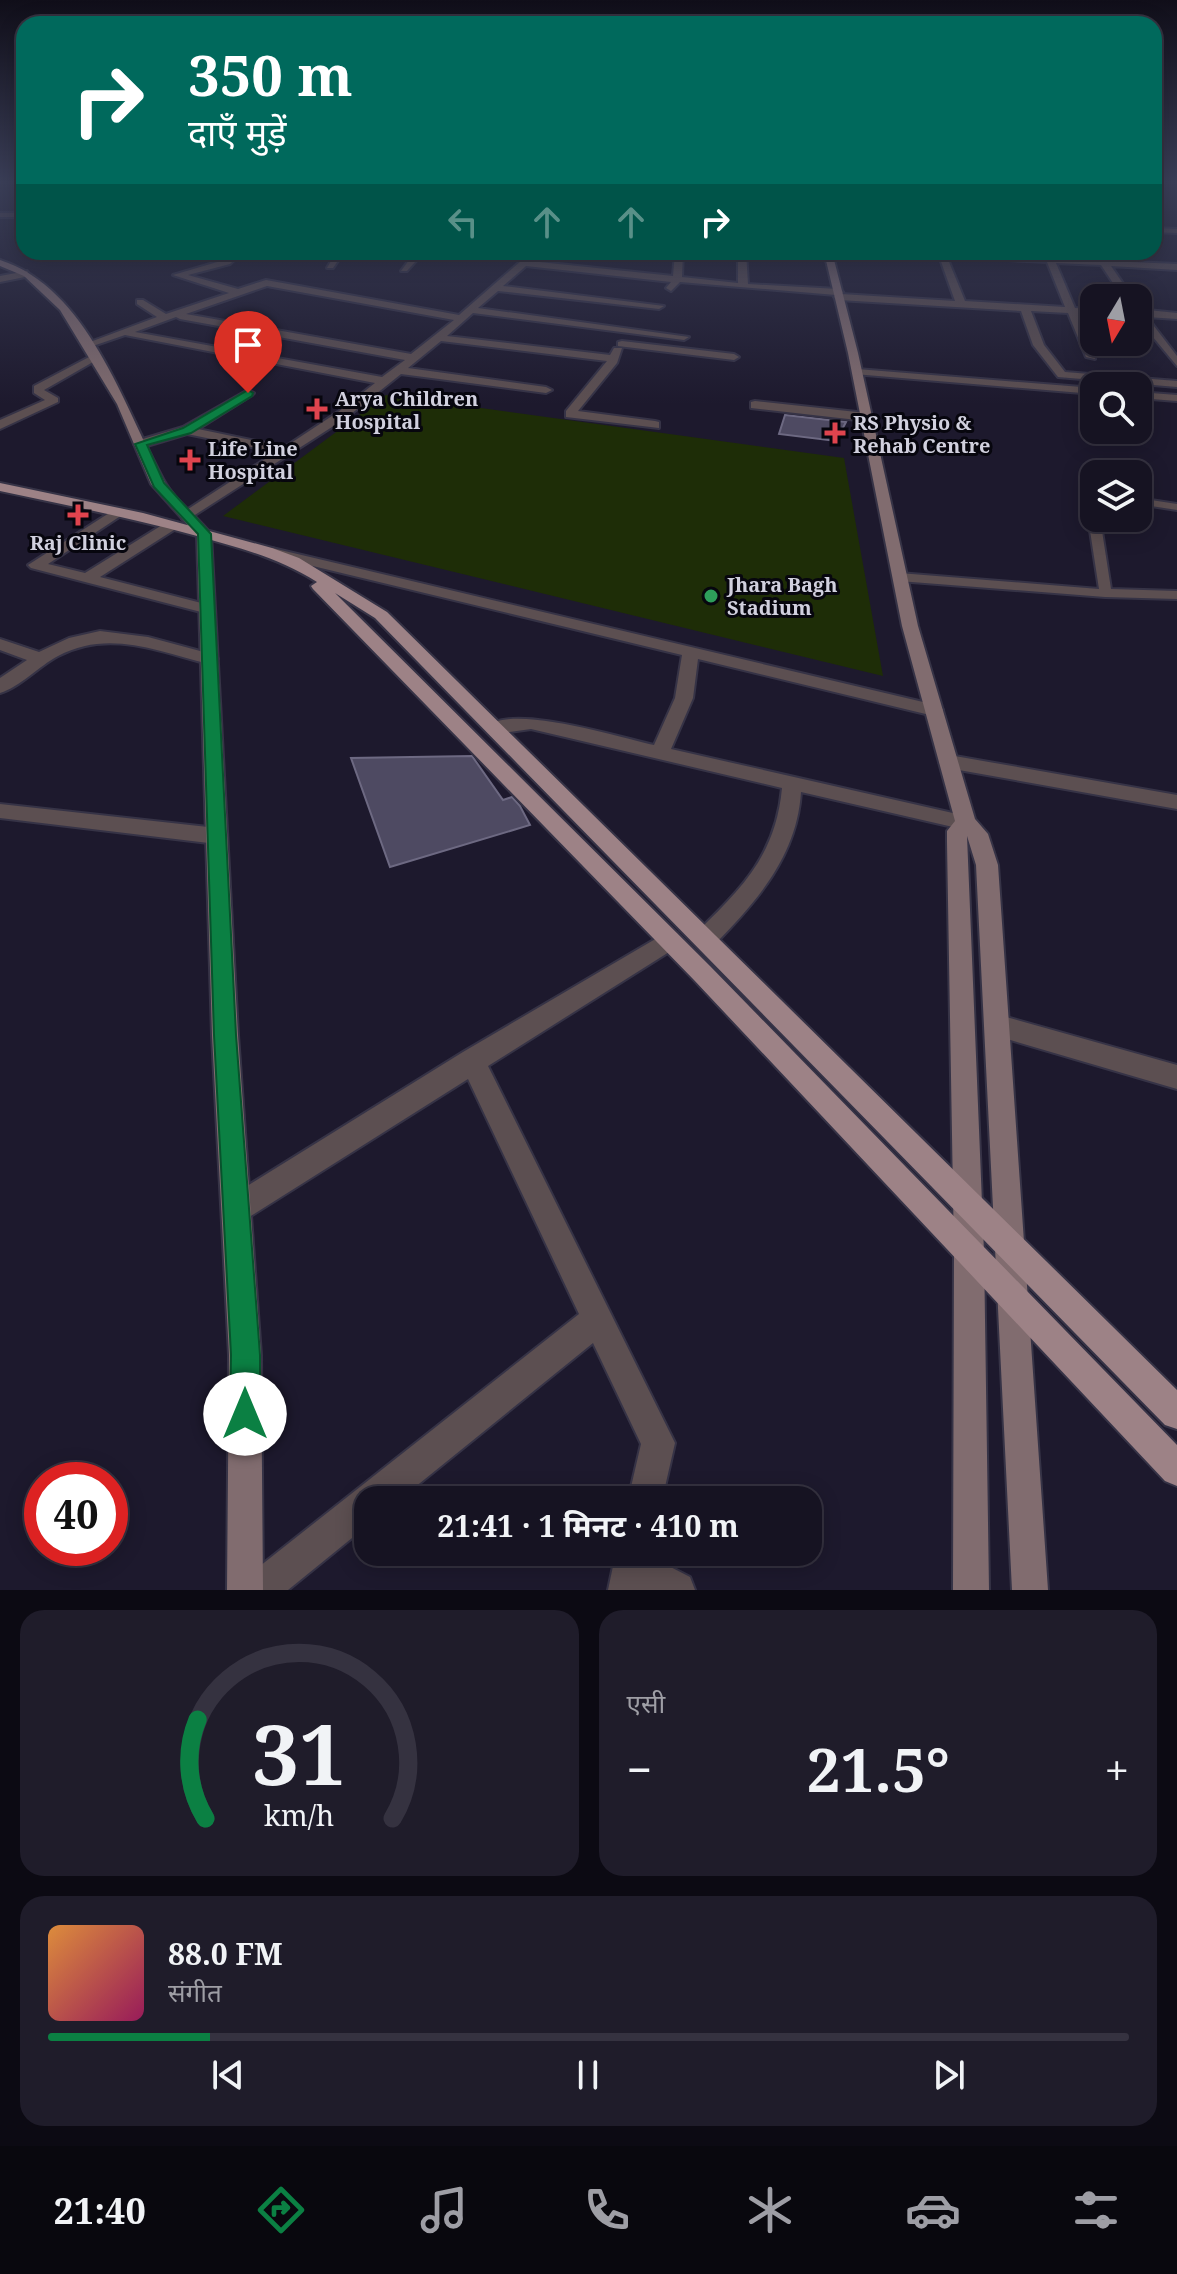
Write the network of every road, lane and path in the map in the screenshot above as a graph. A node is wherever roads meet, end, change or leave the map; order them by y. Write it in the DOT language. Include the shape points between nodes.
graph roads {
  1 [pos="229,260"];
  2 [pos="334,260"];
  3 [pos="412,260"];
  4 [pos="526,260"];
  5 [pos="546,260"];
  6 [pos="678,260"];
  7 [pos="742,260"];
  8 [pos="830,260"];
  9 [pos="944,260"];
  10 [pos="1050,260"];
  11 [pos="0,263"];
  12 [pos="1104,263"];
  13 [pos="330,266"];
  14 [pos="1177,267"];
  15 [pos="404,269"];
  16 [pos="27,274"];
  17 [pos="0,279"];
  18 [pos="677,280"];
  19 [pos="1118,284"];
  20 [pos="743,287"];
  21 [pos="496,288"];
  22 [pos="240,293"];
  23 [pos="838,294"];
  24 [pos="140,302"];
  25 [pos="961,304"];
  26 [pos="659,306"];
  27 [pos="1025,308"];
  28 [pos="1070,310"];
  29 [pos="1080,311"];
  30 [pos="466,314"];
  31 [pos="1152,315"];
  32 [pos="1177,316"];
  33 [pos="171,317"];
  34 [pos="629,330"];
  35 [pos="643,332"];
  36 [pos="1152,332"];
  37 [pos="124,333"];
  38 [pos="298,337"];
  39 [pos="684,337"];
  40 [pos="439,338"];
  41 [pos="286,344"];
  42 [pos="622,344"];
  43 [pos="87,345"];
  44 [pos="273,351"];
  45 [pos="734,357"];
  46 [pos="1091,357"];
  47 [pos="95,358"];
  48 [pos="261,358"];
  49 [pos="414,358"];
  50 [pos="614,359"];
  51 [pos="1177,363"];
  52 [pos="398,370"];
  53 [pos="857,372"];
  54 [pos="385,381"];
  55 [pos="1177,384"];
  56 [pos="546,390"];
  57 [pos="1080,390"];
  58 [pos="248,393"];
  59 [pos="1152,396"];
  60 [pos="1177,398"];
  61 [pos="755,405"];
  62 [pos="866,417"];
  63 [pos="0,425"];
  64 [pos="655,425"];
  65 [pos="187,430"];
  66 [pos="140,444"];
  67 [pos="287,451"];
  68 [pos="0,480"];
  69 [pos="0,487"];
  70 [pos="1152,503"];
  71 [pos="1177,507"];
  72 [pos="117,512"];
  73 [pos="143,517"];
  74 [pos="172,525"];
  75 [pos="196,525"];
  76 [pos="1096,532"];
  77 [pos="267,551"];
  78 [pos="294,561"];
  79 [pos="899,577"];
  80 [pos="88,578"];
  81 [pos="1105,593"];
  82 [pos="1177,595"];
  83 [pos="207,609"];
  84 [pos="0,644"];
  85 [pos="691,651"];
  86 [pos="42,659"];
  87 [pos="209,659"];
  88 [pos="0,687"];
  89 [pos="934,710"];
  90 [pos="495,728"];
  91 [pos="660,753"];
  92 [pos="949,762"];
  93 [pos="792,783"];
  94 [pos="1177,802"];
  95 [pos="0,811"];
  96 [pos="966,823"];
  97 [pos="217,836"];
  98 [pos="706,938"];
  99 [pos="669,940"];
  100 [pos="999,1026"];
  101 [pos="472,1060"];
  102 [pos="1177,1077"];
  103 [pos="967,1202"];
  104 [pos="236,1209"];
  105 [pos="1012,1246"];
  106 [pos="969,1252"];
  107 [pos="1015,1300"];
  108 [pos="598,1319"];
  109 [pos="1177,1413"];
  110 [pos="1177,1469"];
  111 [pos="390,1486"];
  112 [pos="648,1486"];
  113 [pos="354,1515"];
  114 [pos="630,1569"];
  115 [pos="245,1590"];
  116 [pos="259,1590"];
  117 [pos="677,1590"];
  118 [pos="971,1590"];
  119 [pos="1030,1590"];
  1 -- 22 [label="street" via="178,275"];
  2 -- 13 [label="street"];
  3 -- 15 [label="street"];
  4 -- 21 [label="street"];
  5 -- 18 [label="street"];
  6 -- 18 [label="street"];
  7 -- 20 [label="street"];
  8 -- 23 [label="street"];
  9 -- 25 [label="street"];
  10 -- 12 [label="street"];
  10 -- 28 [label="street"];
  11 -- 16 [label="street"];
  12 -- 14 [label="street"];
  12 -- 19 [label="street"];
  16 -- 17 [label="street"];
  16 -- 43 [label="street" via="64,308"];
  18 -- 20 [label="street"];
  18 -- 26 [label="street"];
  20 -- 23 [label="street"];
  21 -- 26 [label="street"];
  21 -- 30 [label="street"];
  22 -- 30 [label="street" via="266,283"];
  22 -- 33 [label="street"];
  23 -- 25 [label="street"];
  23 -- 53 [label="street"];
  24 -- 33 [label="street"];
  25 -- 27 [label="street"];
  26 -- 35 [label="street"];
  27 -- 28 [label="street"];
  27 -- 55 [label="street" via="1038,344 1062,375"];
  28 -- 29 [label="street"];
  28 -- 46 [label="street"];
  30 -- 34 [label="street"];
  30 -- 40 [label="street"];
  31 -- 32 [label="street"];
  33 -- 37 [label="street"];
  33 -- 38 [label="street"];
  34 -- 35 [label="street"];
  34 -- 42 [label="street"];
  35 -- 39 [label="street"];
  36 -- 51 [label="street"];
  37 -- 43 [label="street"];
  37 -- 48 [label="street"];
  38 -- 41 [label="street"];
  38 -- 49 [label="street"];
  40 -- 49 [label="street"];
  40 -- 50 [label="street"];
  42 -- 45 [label="street"];
  42 -- 50 [label="street"];
  43 -- 47 [label="street"];
  44 -- 48 [label="street"];
  47 -- 63 [label="street" via="38,388 54,400"];
  47 -- 66 [label="street"];
  48 -- 54 [label="street"];
  49 -- 52 [label="street"];
  50 -- 64 [label="street" via="570,414"];
  52 -- 54 [label="street"];
  52 -- 56 [label="street"];
  53 -- 57 [label="lane"];
  53 -- 62 [label="street"];
  54 -- 67 [label="street"];
  58 -- 65 [label="street"];
  59 -- 60 [label="lane"];
  61 -- 62 [label="street"];
  62 -- 79 [label="street"];
  65 -- 66 [label="street"];
  65 -- 67 [label="street"];
  66 -- 75 [label="street" via="158,484"];
  67 -- 75 [label="street"];
  68 -- 73 [label="main road"];
  69 -- 72 [label="main road"];
  70 -- 71 [label="lane"];
  72 -- 73 [label="main road"];
  72 -- 80 [label="street" via="36,565"];
  73 -- 74 [label="main road"];
  74 -- 75 [label="main road"];
  74 -- 80 [label="street"];
  75 -- 77 [label="main road"];
  75 -- 83 [label="street"];
  76 -- 81 [label="lane"];
  77 -- 78 [label="main road"];
  77 -- 85 [label="street"];
  78 -- 90 [label="main road" via="381,615"];
  78 -- 99 [label="main road"];
  79 -- 81 [label="lane"];
  79 -- 89 [label="street"];
  80 -- 83 [label="street"];
  81 -- 82 [label="lane"];
  83 -- 87 [label="street"];
  84 -- 86 [label="street"];
  85 -- 89 [label="street"];
  85 -- 91 [label="street" via="684,698"];
  86 -- 87 [label="street" via="88,638 116,637"];
  86 -- 88 [label="street"];
  87 -- 97 [label="street"];
  89 -- 92 [label="street"];
  90 -- 91 [label="street" via="531,723"];
  90 -- 98 [label="main road"];
  91 -- 93 [label="street"];
  92 -- 94 [label="street"];
  92 -- 96 [label="street"];
  93 -- 96 [label="street"];
  93 -- 98 [label="street" via="787,830 769,869"];
  95 -- 97 [label="street"];
  96 -- 100 [label="street" via="978,834 987,865"];
  96 -- 103 [label="street" via="957,831 957,842"];
  97 -- 104 [label="street"];
  98 -- 103 [label="main road"];
  99 -- 101 [label="street"];
  99 -- 106 [label="main road"];
  100 -- 102 [label="street"];
  100 -- 105 [label="street"];
  101 -- 104 [label="street"];
  101 -- 108 [label="street"];
  103 -- 105 [label="main road"];
  103 -- 106 [label="street"];
  104 -- 115 [label="street" via="245,1355"];
  105 -- 107 [label="street"];
  105 -- 109 [label="main road"];
  106 -- 107 [label="main road"];
  106 -- 118 [label="street"];
  107 -- 110 [label="main road"];
  107 -- 119 [label="street"];
  108 -- 111 [label="street"];
  108 -- 112 [label="street" via="658,1443"];
  113 -- 116 [label="street"];
  114 -- 117 [label="street"];
}
